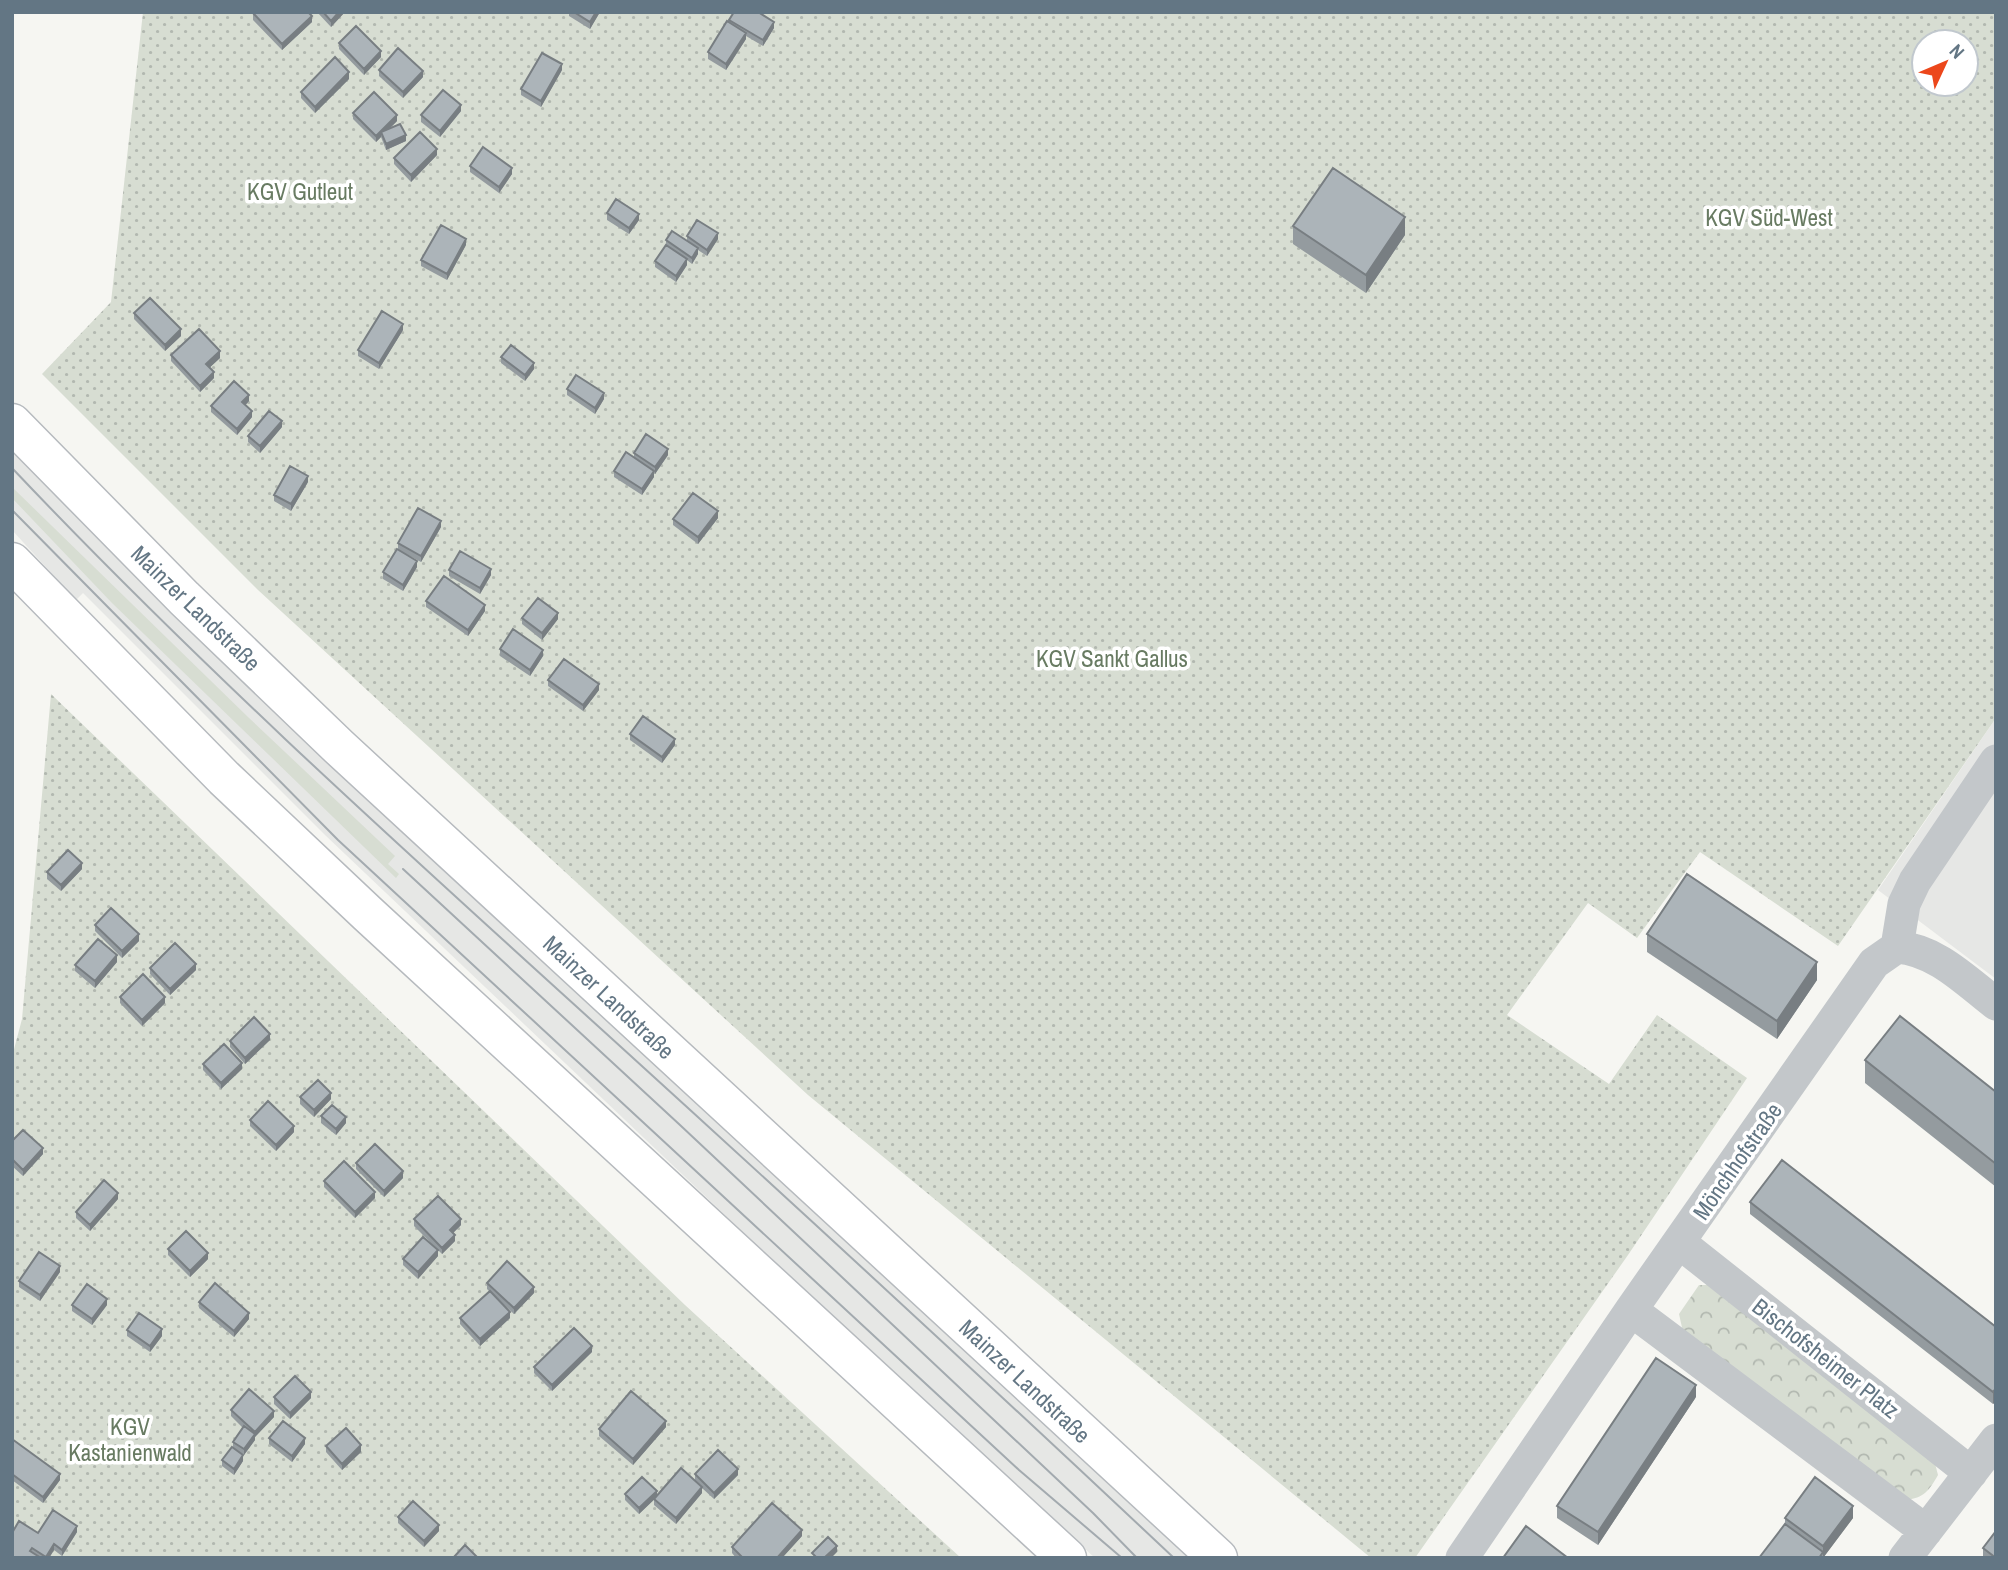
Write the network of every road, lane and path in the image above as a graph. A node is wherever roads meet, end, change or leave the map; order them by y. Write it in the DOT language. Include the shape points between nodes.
graph roads {
  1 [pos="12,423"];
  2 [pos="12,562"];
  3 [pos="1996,761"];
  4 [pos="1896,947"];
  5 [pos="1996,1004"];
  6 [pos="1680,1243"];
  7 [pos="1631,1310"];
  8 [pos="1996,1440"];
  9 [pos="1971,1473"];
  10 [pos="1926,1531"];
  11 [pos="1067,1558"];
  12 [pos="1218,1558"];
  13 [pos="1462,1558"];
  14 [pos="1905,1558"];
  1 -- 12 [label="main road, Mainzer Landstraße" via="339,747"];
  2 -- 11 [label="main road" via="224,778 368,914"];
  3 -- 4 [label="street" via="1915,881 1904,904"];
  4 -- 5 [label="street" via="1911,948 1940,961"];
  4 -- 6 [label="street, Mönchhofstraße" via="1874,963"];
  6 -- 7 [label="street, Mönchhofstraße"];
  6 -- 9 [label="street, Bischofsheimer Platz"];
  7 -- 10 [label="street"];
  7 -- 13 [label="street, Mönchhofstraße"];
  8 -- 9 [label="street"];
  9 -- 10 [label="street"];
  10 -- 14 [label="street"];
}
